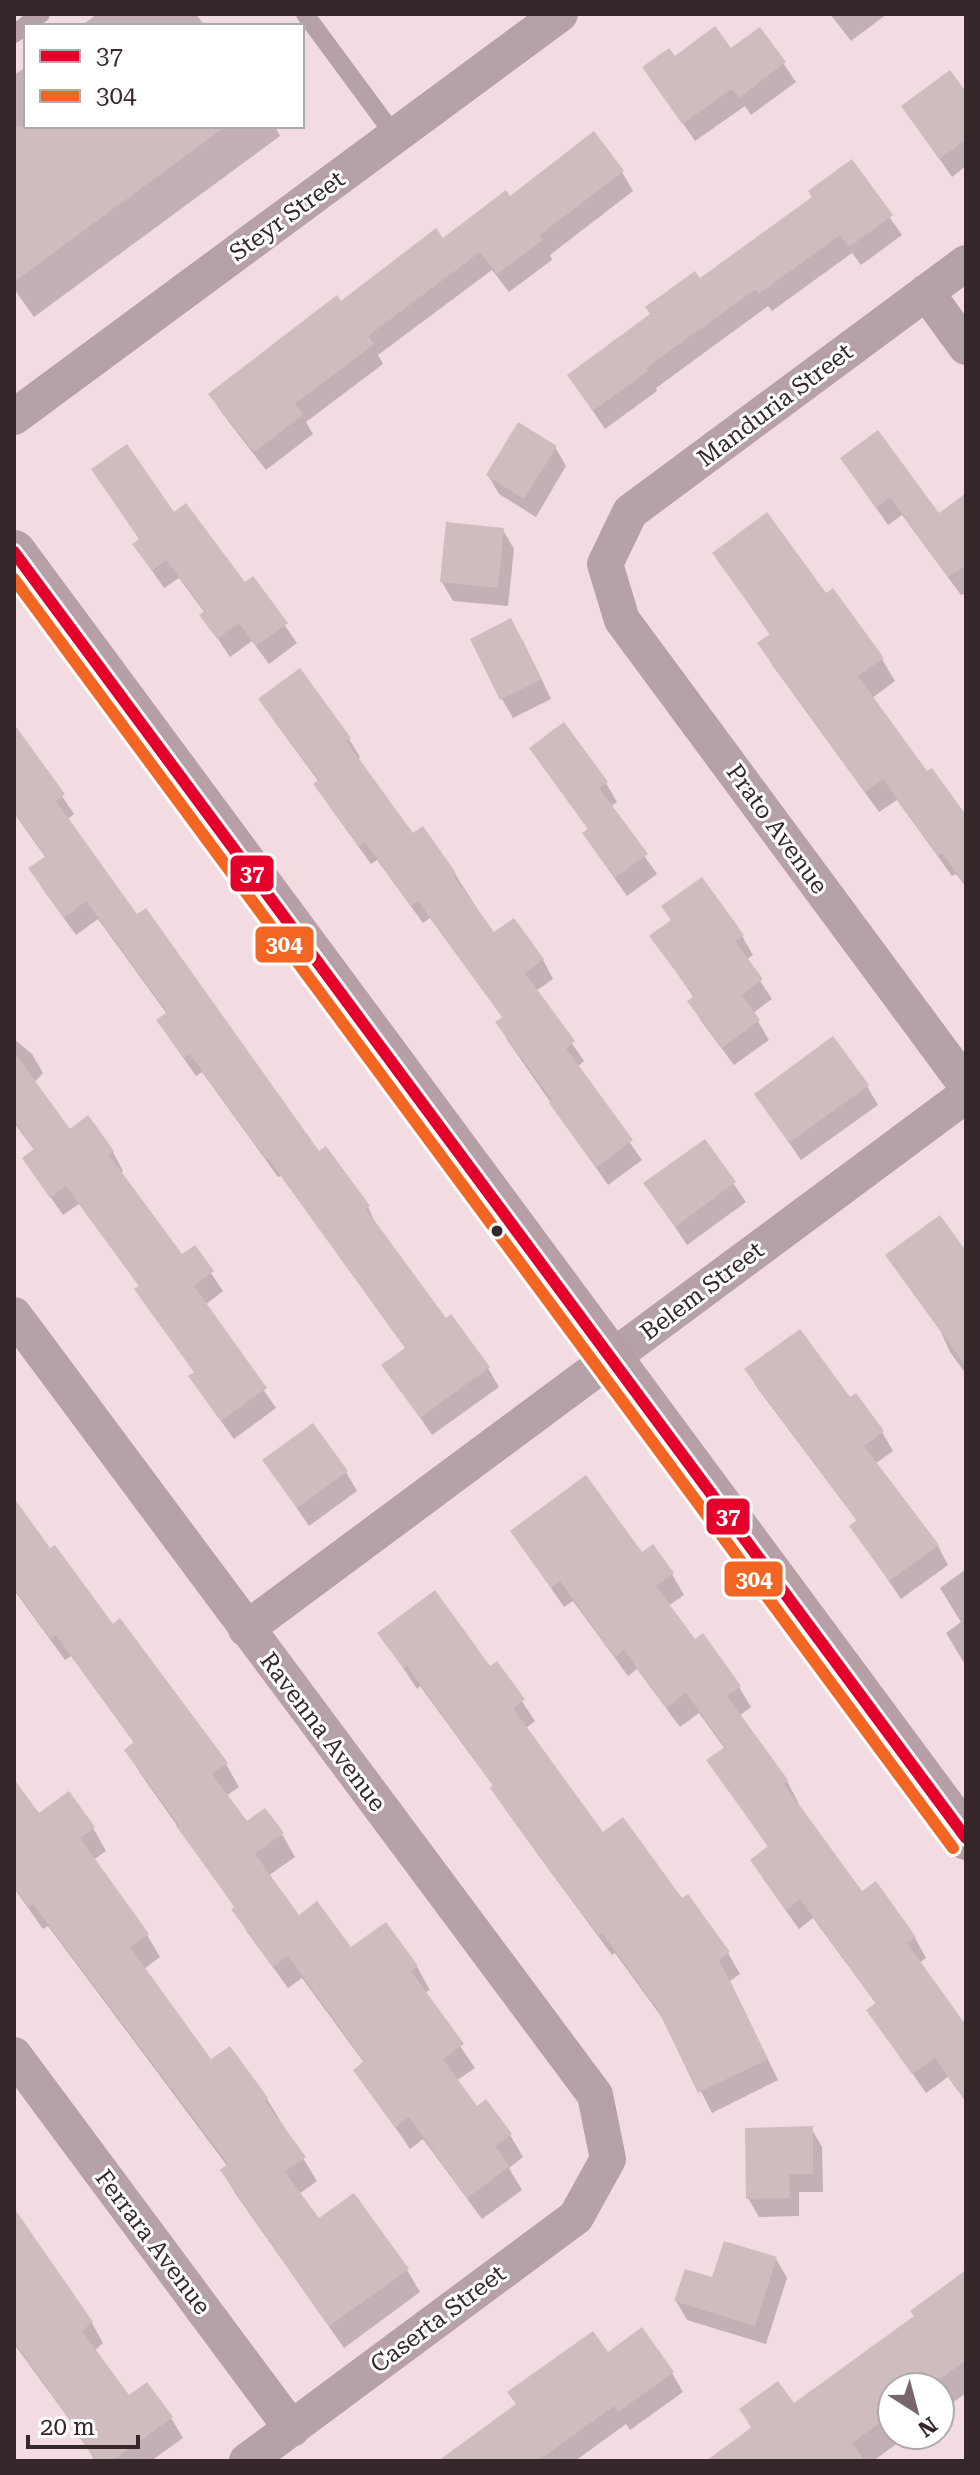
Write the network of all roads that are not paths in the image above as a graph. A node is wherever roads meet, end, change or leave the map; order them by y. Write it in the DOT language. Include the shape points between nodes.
graph roads {
  1 [pos="305,14"];
  2 [pos="560,14"];
  3 [pos="395,136"];
  4 [pos="966,263"];
  5 [pos="926,292"];
  6 [pos="966,347"];
  7 [pos="14,417"];
  8 [pos="14,552"];
  9 [pos="605,564"];
  10 [pos="966,1085"];
  11 [pos="966,1095"];
  12 [pos="14,1315"];
  13 [pos="611,1358"];
  14 [pos="246,1629"];
  15 [pos="966,1838"];
  16 [pos="14,2055"];
  17 [pos="608,2159"];
  18 [pos="292,2429"];
  19 [pos="247,2461"];
  1 -- 3 [label="lane"];
  2 -- 3 [label="street, Steyr Street"];
  3 -- 7 [label="street, Steyr Street"];
  4 -- 5 [label="street, Manduria Street"];
  5 -- 6 [label="street"];
  5 -- 9 [label="street, Manduria Street" via="630,512"];
  8 -- 13 [label="street"];
  9 -- 10 [label="street, Prato Avenue" via="622,620"];
  11 -- 13 [label="street, Belem Street"];
  12 -- 14 [label="street, Ravenna Avenue"];
  13 -- 14 [label="street, Belem Street"];
  13 -- 15 [label="street"];
  14 -- 17 [label="street, Ravenna Avenue" via="595,2095"];
  16 -- 18 [label="street, Ferrara Avenue"];
  17 -- 18 [label="street, Caserta Street" via="576,2217"];
  18 -- 19 [label="street, Caserta Street"];
}
